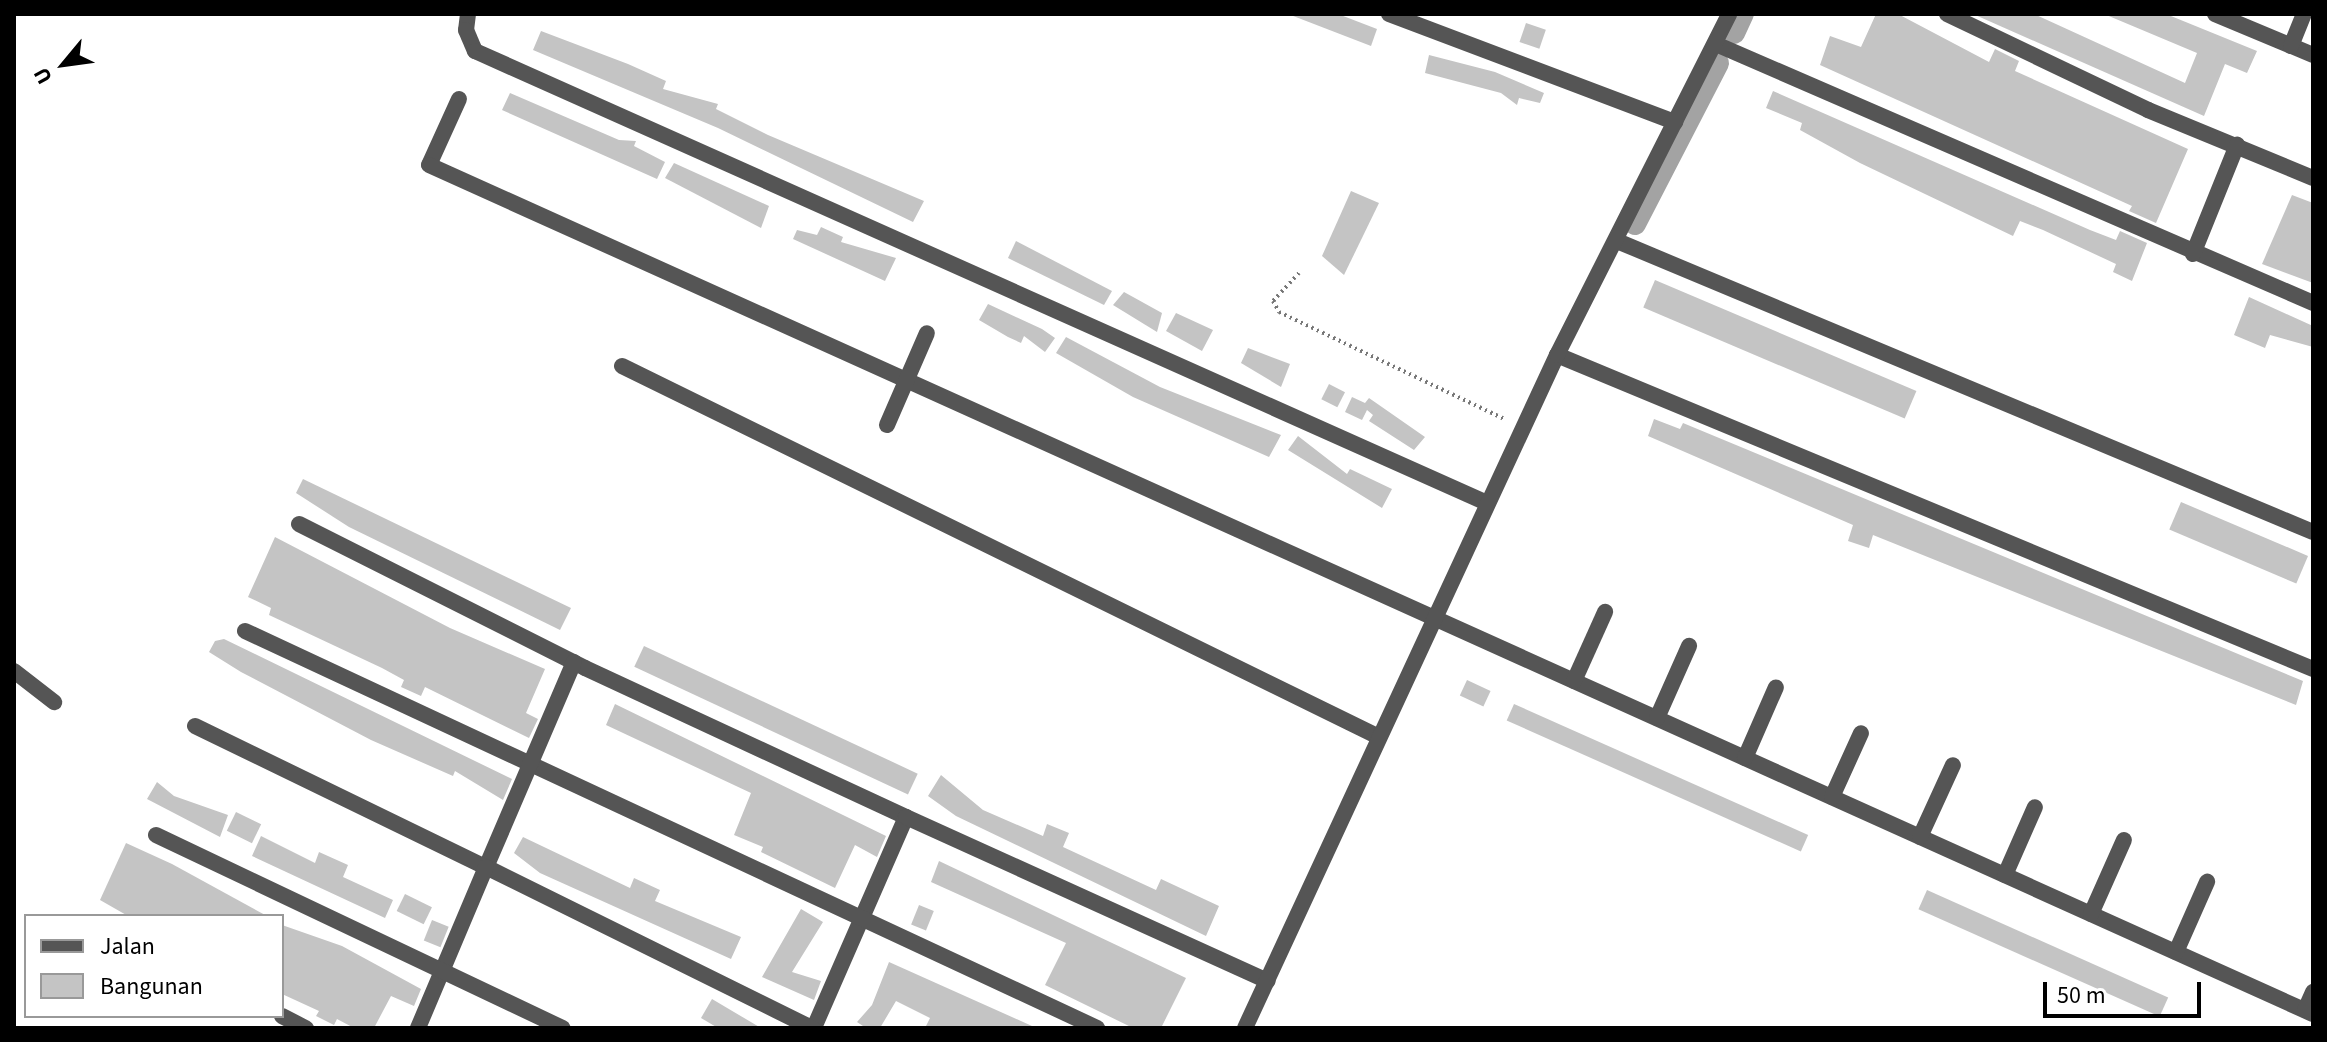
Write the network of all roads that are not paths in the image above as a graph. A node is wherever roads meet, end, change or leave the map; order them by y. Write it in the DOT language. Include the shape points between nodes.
graph roads {
  1 [pos="468,14"];
  2 [pos="1389,14"];
  3 [pos="1729,14"];
  4 [pos="1947,14"];
  5 [pos="2215,14"];
  6 [pos="2304,14"];
  7 [pos="1718,45"];
  8 [pos="2291,46"];
  9 [pos="2313,55"];
  10 [pos="459,99"];
  11 [pos="1675,122"];
  12 [pos="2237,145"];
  13 [pos="2313,178"];
  14 [pos="1617,241"];
  15 [pos="2193,254"];
  16 [pos="2313,303"];
  17 [pos="927,333"];
  18 [pos="1557,355"];
  19 [pos="622,366"];
  20 [pos="909,381"];
  21 [pos="887,425"];
  22 [pos="1487,503"];
  23 [pos="299,524"];
  24 [pos="2313,532"];
  25 [pos="1605,612"];
  26 [pos="1435,618"];
  27 [pos="245,631"];
  28 [pos="1689,646"];
  29 [pos="574,662"];
  30 [pos="2313,669"];
  31 [pos="14,671"];
  32 [pos="1574,681"];
  33 [pos="1776,687"];
  34 [pos="54,702"];
  35 [pos="1657,718"];
  36 [pos="195,726"];
  37 [pos="1861,733"];
  38 [pos="1379,737"];
  39 [pos="1745,758"];
  40 [pos="528,762"];
  41 [pos="1953,765"];
  42 [pos="1832,797"];
  43 [pos="2035,807"];
  44 [pos="906,817"];
  45 [pos="156,835"];
  46 [pos="1920,837"];
  47 [pos="2124,840"];
  48 [pos="486,867"];
  49 [pos="2005,875"];
  50 [pos="2207,882"];
  51 [pos="2091,914"];
  52 [pos="862,918"];
  53 [pos="2176,952"];
  54 [pos="446,971"];
  55 [pos="1268,981"];
  56 [pos="2313,992"];
  57 [pos="2309,1012"];
  58 [pos="284,1017"];
  59 [pos="306,1028"];
  60 [pos="418,1028"];
  61 [pos="562,1028"];
  62 [pos="813,1028"];
  63 [pos="1097,1028"];
  64 [pos="1245,1028"];
  1 -- 22 [label="street" via="466,30 475,51"];
  2 -- 11 [label="street"];
  3 -- 7 [label="street"];
  4 -- 12 [label="street"];
  5 -- 8 [label="street"];
  6 -- 8 [label="street"];
  7 -- 11 [label="street"];
  7 -- 15 [label="street"];
  8 -- 9 [label="street"];
  10 -- 20 [label="street" via="429,165"];
  11 -- 14 [label="street"];
  12 -- 13 [label="street"];
  12 -- 15 [label="street"];
  14 -- 18 [label="street"];
  14 -- 24 [label="street"];
  15 -- 16 [label="street"];
  17 -- 20 [label="street"];
  18 -- 22 [label="street"];
  18 -- 30 [label="street"];
  19 -- 38 [label="street"];
  20 -- 21 [label="street"];
  20 -- 26 [label="street"];
  22 -- 26 [label="street"];
  23 -- 29 [label="street"];
  25 -- 32 [label="street"];
  26 -- 32 [label="street"];
  26 -- 38 [label="street"];
  27 -- 40 [label="street"];
  28 -- 35 [label="street"];
  29 -- 40 [label="street"];
  29 -- 44 [label="street"];
  31 -- 34 [label="street"];
  32 -- 35 [label="street"];
  33 -- 39 [label="street"];
  35 -- 39 [label="street"];
  36 -- 48 [label="street"];
  37 -- 42 [label="street"];
  38 -- 55 [label="street"];
  39 -- 42 [label="street"];
  40 -- 48 [label="street"];
  40 -- 52 [label="street"];
  41 -- 46 [label="street"];
  42 -- 46 [label="street"];
  43 -- 49 [label="street"];
  44 -- 52 [label="street"];
  44 -- 55 [label="street"];
  45 -- 54 [label="street"];
  46 -- 49 [label="street"];
  47 -- 51 [label="street"];
  48 -- 54 [label="street"];
  48 -- 62 [label="street"];
  49 -- 51 [label="street"];
  50 -- 53 [label="street"];
  51 -- 53 [label="street"];
  52 -- 62 [label="street"];
  52 -- 63 [label="street"];
  53 -- 57 [label="street"];
  54 -- 60 [label="street"];
  54 -- 61 [label="street"];
  55 -- 64 [label="street"];
  56 -- 57 [label="street"];
  58 -- 59 [label="street"];
}
